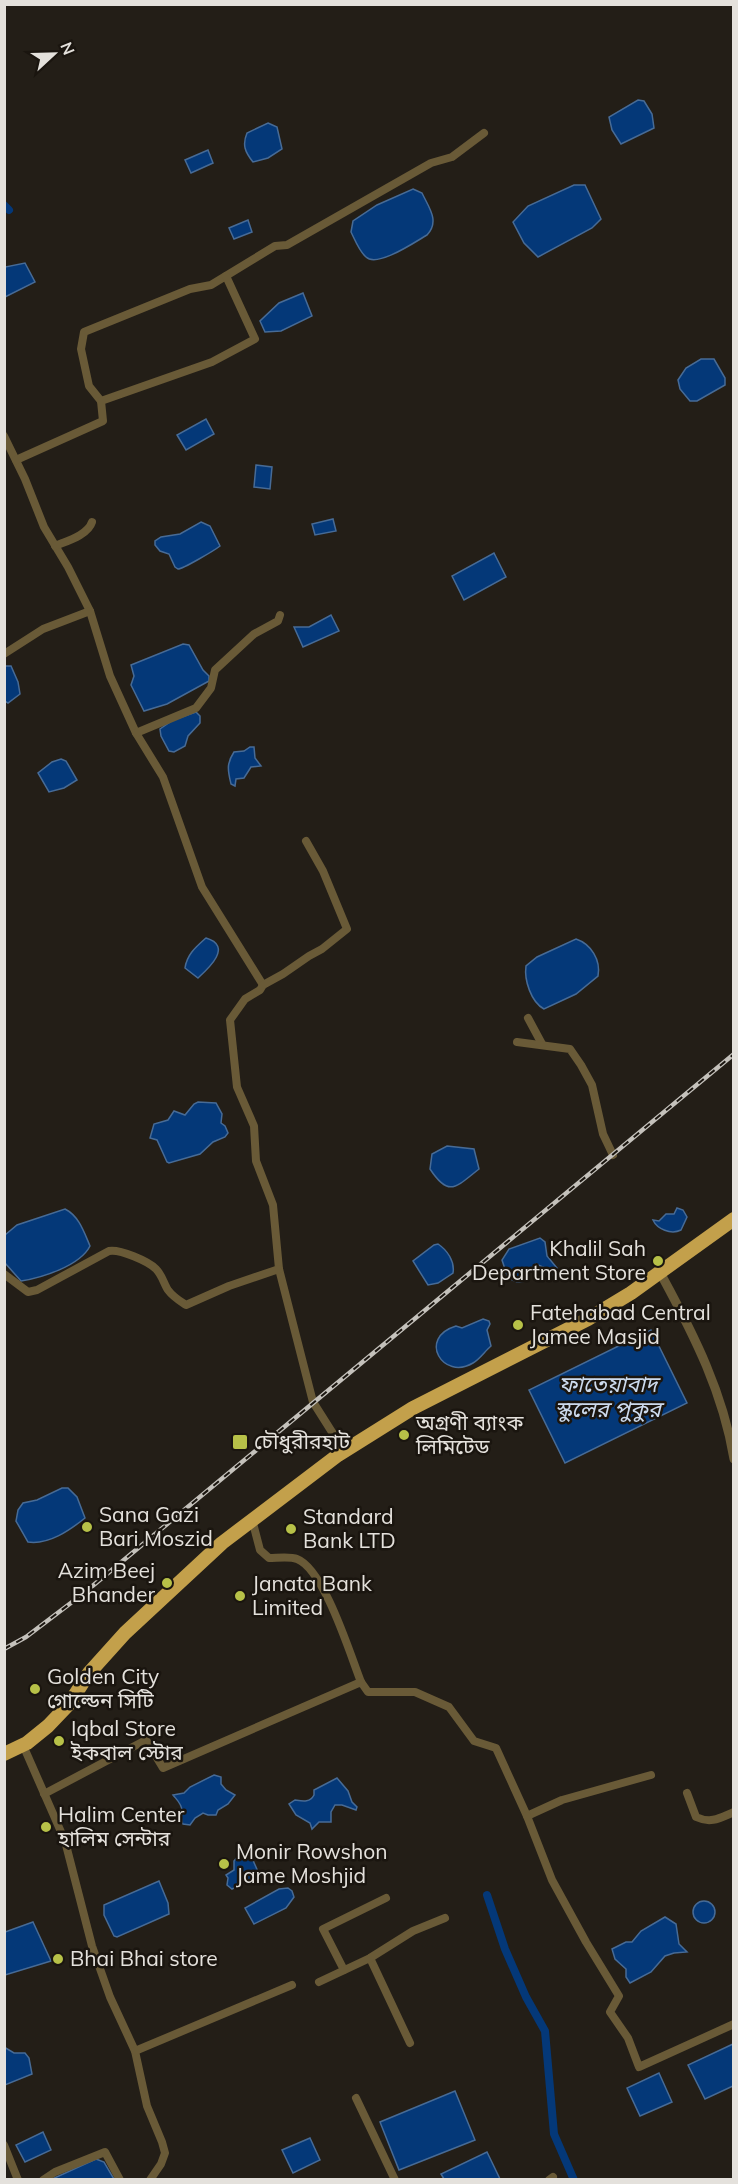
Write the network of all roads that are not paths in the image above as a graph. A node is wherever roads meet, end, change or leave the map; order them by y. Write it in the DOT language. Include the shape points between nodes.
graph roads {
  1 [pos="484,133"];
  2 [pos="226,276"];
  3 [pos="101,401"];
  4 [pos="4,436"];
  5 [pos="16,460"];
  6 [pos="92,522"];
  7 [pos="55,546"];
  8 [pos="90,611"];
  9 [pos="280,615"];
  10 [pos="4,654"];
  11 [pos="136,733"];
  12 [pos="306,841"];
  13 [pos="263,985"];
  14 [pos="528,1018"];
  15 [pos="517,1042"];
  16 [pos="542,1044"];
  17 [pos="613,1155"];
  18 [pos="734,1219"];
  19 [pos="734,1228"];
  20 [pos="279,1269"];
  21 [pos="4,1274"];
  22 [pos="663,1278"];
  23 [pos="344,1451"];
  24 [pos="734,1459"];
  25 [pos="254,1527"];
  26 [pos="361,1682"];
  27 [pos="26,1752"];
  28 [pos="4,1754"];
  29 [pos="4,1762"];
  30 [pos="651,1775"];
  31 [pos="687,1793"];
  32 [pos="44,1794"];
  33 [pos="734,1812"];
  34 [pos="527,1816"];
  35 [pos="386,1898"];
  36 [pos="445,1918"];
  37 [pos="370,1958"];
  38 [pos="344,1970"];
  39 [pos="319,1982"];
  40 [pos="292,1985"];
  41 [pos="734,2024"];
  42 [pos="410,2043"];
  43 [pos="135,2052"];
  44 [pos="356,2098"];
  45 [pos="4,2145"];
  46 [pos="18,2180"];
  47 [pos="43,2180"];
  48 [pos="120,2180"];
  49 [pos="150,2180"];
  50 [pos="395,2180"];
  1 -- 2 [label="street" via="452,158 431,163"];
  2 -- 3 [label="street" via="84,332 81,350 89,386"];
  2 -- 3 [label="street" via="255,339 212,362"];
  3 -- 5 [label="street" via="103,421"];
  4 -- 5 [label="street"];
  5 -- 7 [label="street"];
  6 -- 7 [label="street" via="73,539"];
  7 -- 8 [label="street"];
  8 -- 10 [label="street" via="43,629"];
  8 -- 11 [label="street" via="110,676"];
  9 -- 11 [label="street" via="278,621 254,634 215,670 211,688 196,708"];
  11 -- 13 [label="street" via="163,777 202,886"];
  12 -- 13 [label="street" via="347,929 284,975"];
  13 -- 20 [label="street" via="244,999 230,1020 237,1087 254,1126 256,1161 273,1205"];
  14 -- 16 [label="street"];
  15 -- 16 [label="street"];
  16 -- 17 [label="street" via="570,1049 581,1065 592,1085 603,1134"];
  18 -- 23 [label="highway" via="588,1319 413,1408"];
  19 -- 22 [label="highway"];
  20 -- 21 [label="street" via="186,1305 168,1290 156,1269 115,1250 28,1292"];
  20 -- 23 [label="street" via="313,1402"];
  22 -- 24 [label="street" via="714,1383"];
  22 -- 25 [label="highway" via="614,1310 389,1430"];
  23 -- 28 [label="highway" via="222,1543 125,1634 48,1726 27,1743"];
  25 -- 26 [label="street" via="260,1550 269,1558 297,1559 315,1573"];
  25 -- 27 [label="highway" via="163,1608 101,1671 54,1728"];
  26 -- 32 [label="street" via="163,1768 146,1740"];
  26 -- 34 [label="street" via="368,1692 416,1692 449,1707 474,1742 496,1748"];
  27 -- 29 [label="highway"];
  27 -- 32 [label="street"];
  30 -- 34 [label="street" via="562,1800"];
  31 -- 33 [label="street" via="696,1817 705,1821"];
  32 -- 43 [label="street" via="64,1841 92,1946"];
  34 -- 41 [label="street" via="552,1880 619,1996 610,2012 628,2037 639,2067"];
  35 -- 38 [label="street" via="323,1929"];
  36 -- 37 [label="street" via="413,1931"];
  37 -- 38 [label="street"];
  37 -- 42 [label="street"];
  38 -- 39 [label="street"];
  40 -- 43 [label="street"];
  43 -- 49 [label="street" via="147,2106 165,2153"];
  44 -- 50 [label="street"];
  45 -- 46 [label="street"];
  47 -- 48 [label="street" via="105,2152"];
}
